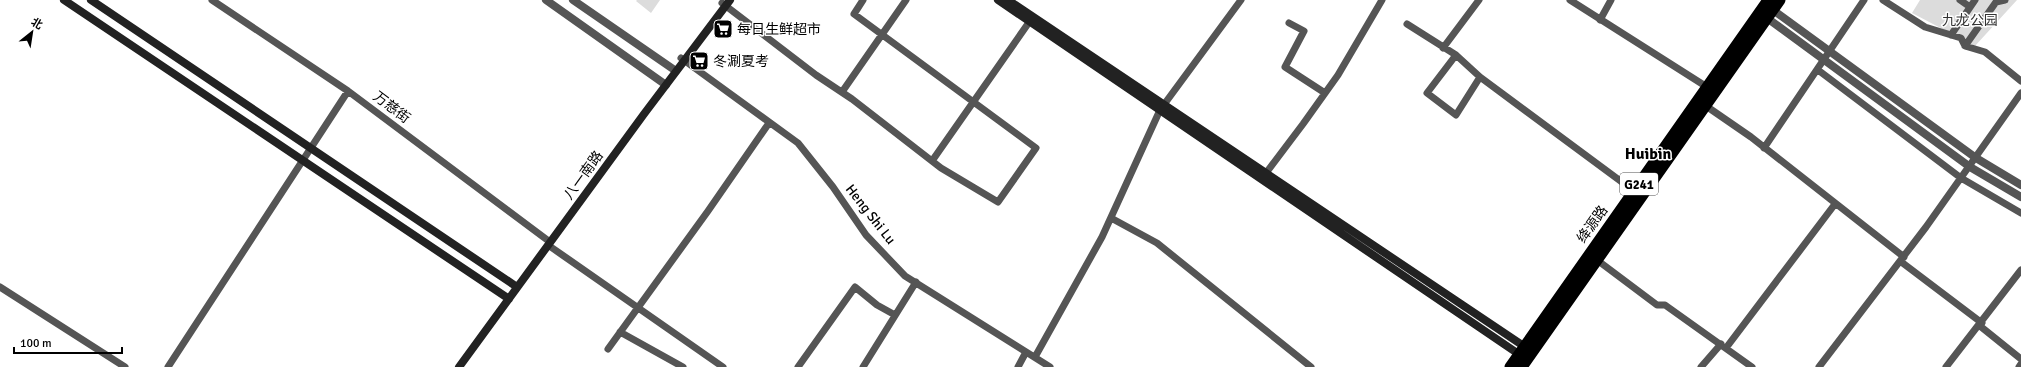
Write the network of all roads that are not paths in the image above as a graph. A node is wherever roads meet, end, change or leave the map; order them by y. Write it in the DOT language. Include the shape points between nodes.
graph roads {
  1 [pos="64,0"];
  2 [pos="90,0"];
  3 [pos="212,0"];
  4 [pos="546,0"];
  5 [pos="573,0"];
  6 [pos="863,0"];
  7 [pos="906,0"];
  8 [pos="998,0"];
  9 [pos="1008,0"];
  10 [pos="1241,0"];
  11 [pos="1382,0"];
  12 [pos="1478,0"];
  13 [pos="1570,0"];
  14 [pos="1611,0"];
  15 [pos="1780,0"];
  16 [pos="1864,0"];
  17 [pos="1883,0"];
  18 [pos="1960,0"];
  19 [pos="1975,0"];
  20 [pos="2005,0"];
  21 [pos="725,2"];
  22 [pos="1970,8"];
  23 [pos="1769,9"];
  24 [pos="1032,19"];
  25 [pos="1600,20"];
  26 [pos="1289,23"];
  27 [pos="1407,24"];
  28 [pos="882,35"];
  29 [pos="1951,35"];
  30 [pos="1965,46"];
  31 [pos="1443,48"];
  32 [pos="1830,53"];
  33 [pos="1456,55"];
  34 [pos="683,60"];
  35 [pos="1824,61"];
  36 [pos="675,70"];
  37 [pos="1818,70"];
  38 [pos="1480,77"];
  39 [pos="2021,81"];
  40 [pos="665,83"];
  41 [pos="1707,87"];
  42 [pos="348,91"];
  43 [pos="842,92"];
  44 [pos="1325,93"];
  45 [pos="2021,93"];
  46 [pos="974,102"];
  47 [pos="1706,106"];
  48 [pos="1162,107"];
  49 [pos="769,123"];
  50 [pos="310,148"];
  51 [pos="1764,148"];
  52 [pos="1976,158"];
  53 [pos="302,160"];
  54 [pos="932,161"];
  55 [pos="1970,167"];
  56 [pos="1264,176"];
  57 [pos="1961,178"];
  58 [pos="2021,185"];
  59 [pos="1634,190"];
  60 [pos="2021,197"];
  61 [pos="1835,204"];
  62 [pos="2021,213"];
  63 [pos="1111,218"];
  64 [pos="548,243"];
  65 [pos="1902,259"];
  66 [pos="1597,260"];
  67 [pos="2021,270"];
  68 [pos="916,282"];
  69 [pos="516,286"];
  70 [pos="0,287"];
  71 [pos="507,299"];
  72 [pos="637,308"];
  73 [pos="895,315"];
  74 [pos="1981,324"];
  75 [pos="620,332"];
  76 [pos="1724,346"];
  77 [pos="608,349"];
  78 [pos="1026,352"];
  79 [pos="1525,356"];
  80 [pos="1035,358"];
  81 [pos="2021,358"];
  82 [pos="2021,364"];
  83 [pos="125,367"];
  84 [pos="168,367"];
  85 [pos="455,367"];
  86 [pos="459,367"];
  87 [pos="683,367"];
  88 [pos="724,367"];
  89 [pos="798,367"];
  90 [pos="863,367"];
  91 [pos="1018,367"];
  92 [pos="1050,367"];
  93 [pos="1310,367"];
  94 [pos="1510,367"];
  95 [pos="1701,367"];
  96 [pos="1752,367"];
  97 [pos="1819,367"];
  98 [pos="1946,367"];
  99 [pos="2019,367"];
  1 -- 53 [label="main road"];
  2 -- 50 [label="main road"];
  3 -- 42 [label="street, 万慈街"];
  4 -- 40 [label="street"];
  5 -- 36 [label="street"];
  6 -- 28 [label="street" via="854,14"];
  7 -- 28 [label="street"];
  8 -- 24 [label="main road"];
  9 -- 24 [label="main road"];
  10 -- 48 [label="street"];
  11 -- 44 [label="street"];
  12 -- 31 [label="street"];
  13 -- 25 [label="street"];
  14 -- 25 [label="street"];
  15 -- 23 [label="highway, 绛源路 / G241"];
  16 -- 32 [label="street"];
  17 -- 29 [label="street" via="1925,27"];
  18 -- 22 [label="street"];
  19 -- 22 [label="street"];
  20 -- 30 [label="street" via="1996,2"];
  21 -- 34 [label="main road, 八一南路"];
  21 -- 43 [label="street" via="816,75"];
  22 -- 29 [label="street"];
  23 -- 32 [label="street"];
  23 -- 35 [label="street"];
  23 -- 41 [label="highway, 绛源路 / G241"];
  23 -- 47 [label="highway, 绛源路 / G241"];
  24 -- 46 [label="street"];
  24 -- 48 [label="main road"];
  25 -- 41 [label="street"];
  26 -- 44 [label="street" via="1304,31 1285,67"];
  27 -- 31 [label="street"];
  28 -- 43 [label="street"];
  28 -- 46 [label="street"];
  29 -- 30 [label="street" via="1961,38"];
  30 -- 39 [label="street" via="1985,52"];
  31 -- 33 [label="street"];
  32 -- 35 [label="street"];
  32 -- 52 [label="street"];
  33 -- 38 [label="street"];
  33 -- 38 [label="street" via="1426,93 1456,115"];
  34 -- 36 [label="main road, 八一南路"];
  34 -- 49 [label="street, Heng Shi Lu"];
  35 -- 37 [label="street"];
  35 -- 55 [label="street"];
  36 -- 40 [label="main road, 八一南路"];
  37 -- 51 [label="street"];
  37 -- 57 [label="street"];
  38 -- 59 [label="street"];
  40 -- 64 [label="main road, 八一南路"];
  41 -- 59 [label="highway, 绛源路 / G241"];
  42 -- 50 [label="street"];
  42 -- 64 [label="street, 万慈街"];
  43 -- 54 [label="street"];
  44 -- 56 [label="street"];
  45 -- 52 [label="street" via="2004,114"];
  46 -- 54 [label="street"];
  46 -- 54 [label="street" via="1036,148 1028,161 998,202"];
  47 -- 51 [label="street"];
  47 -- 66 [label="highway, 绛源路 / G241"];
  48 -- 56 [label="main road"];
  48 -- 63 [label="street"];
  49 -- 68 [label="street, Heng Shi Lu" via="798,143 866,235 905,276"];
  49 -- 72 [label="street"];
  50 -- 53 [label="street"];
  50 -- 69 [label="main road"];
  51 -- 61 [label="street"];
  52 -- 55 [label="street"];
  52 -- 58 [label="street"];
  53 -- 71 [label="main road"];
  53 -- 84 [label="street"];
  55 -- 57 [label="street"];
  55 -- 60 [label="street"];
  56 -- 79 [label="main road"];
  57 -- 62 [label="street"];
  57 -- 65 [label="street"];
  59 -- 79 [label="highway, 绛源路 / G241"];
  61 -- 65 [label="street"];
  61 -- 76 [label="street"];
  63 -- 80 [label="street"];
  63 -- 93 [label="street" via="1157,243"];
  64 -- 69 [label="main road, 八一南路"];
  64 -- 72 [label="street, 万慈街"];
  65 -- 74 [label="street"];
  65 -- 97 [label="street"];
  66 -- 76 [label="street" via="1657,305 1665,305"];
  66 -- 79 [label="highway, 绛源路 / G241"];
  67 -- 74 [label="street"];
  68 -- 73 [label="street"];
  68 -- 78 [label="street, Heng Shi Lu"];
  69 -- 71 [label="main road, 八一南路"];
  70 -- 83 [label="street"];
  71 -- 85 [label="main road, 八一南路"];
  71 -- 86 [label="main road, 八一南路"];
  72 -- 75 [label="street"];
  72 -- 88 [label="street, 万慈街"];
  73 -- 89 [label="street" via="854,287"];
  73 -- 90 [label="street"];
  74 -- 81 [label="street"];
  74 -- 98 [label="street"];
  75 -- 77 [label="street"];
  75 -- 87 [label="street"];
  76 -- 95 [label="street"];
  76 -- 96 [label="street"];
  78 -- 80 [label="street, Heng Shi Lu"];
  78 -- 91 [label="street"];
  79 -- 94 [label="highway, 绛源路 / G241"];
  80 -- 92 [label="street, Heng Shi Lu"];
  82 -- 99 [label="street"];
}
